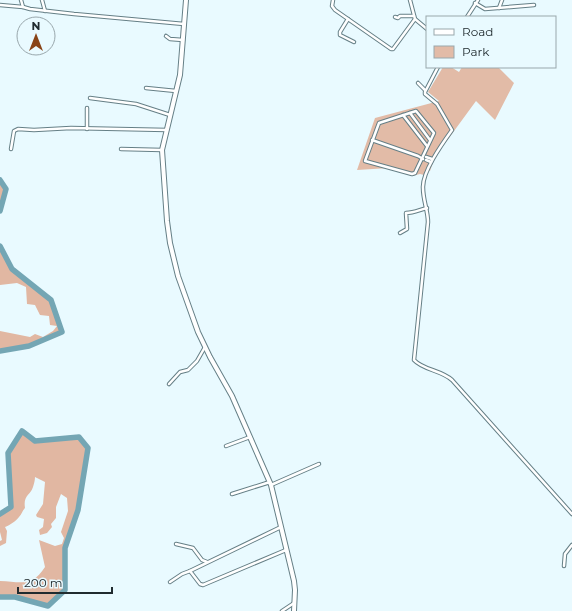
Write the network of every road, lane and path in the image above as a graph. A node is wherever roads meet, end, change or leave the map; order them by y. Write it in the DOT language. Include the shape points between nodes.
graph roads {
  1 [pos="21,0"];
  2 [pos="42,0"];
  3 [pos="186,0"];
  4 [pos="333,0"];
  5 [pos="410,0"];
  6 [pos="478,0"];
  7 [pos="502,0"];
  8 [pos="475,3"];
  9 [pos="0,5"];
  10 [pos="534,5"];
  11 [pos="23,7"];
  12 [pos="499,8"];
  13 [pos="45,11"];
  14 [pos="395,16"];
  15 [pos="468,16"];
  16 [pos="415,17"];
  17 [pos="348,19"];
  18 [pos="184,24"];
  19 [pos="426,28"];
  20 [pos="166,36"];
  21 [pos="183,40"];
  22 [pos="354,42"];
  23 [pos="437,68"];
  24 [pos="418,83"];
  25 [pos="146,88"];
  26 [pos="425,90"];
  27 [pos="177,91"];
  28 [pos="90,98"];
  29 [pos="87,108"];
  30 [pos="410,113"];
  31 [pos="171,115"];
  32 [pos="403,115"];
  33 [pos="87,129"];
  34 [pos="167,130"];
  35 [pos="372,140"];
  36 [pos="430,140"];
  37 [pos="427,146"];
  38 [pos="11,149"];
  39 [pos="121,149"];
  40 [pos="162,150"];
  41 [pos="423,157"];
  42 [pos="432,161"];
  43 [pos="427,208"];
  44 [pos="400,233"];
  45 [pos="205,347"];
  46 [pos="168,384"];
  47 [pos="250,437"];
  48 [pos="226,446"];
  49 [pos="319,464"];
  50 [pos="270,483"];
  51 [pos="232,494"];
  52 [pos="572,514"];
  53 [pos="281,527"];
  54 [pos="176,544"];
  55 [pos="572,545"];
  56 [pos="287,550"];
  57 [pos="207,562"];
  58 [pos="564,566"];
  59 [pos="190,571"];
  60 [pos="170,582"];
  61 [pos="295,603"];
  62 [pos="282,611"];
  63 [pos="294,611"];
  1 -- 11 [label="street"];
  2 -- 13 [label="street"];
  3 -- 18 [label="street"];
  4 -- 17 [label="street" via="333,8"];
  5 -- 16 [label="street"];
  6 -- 8 [label="street"];
  7 -- 12 [label="street"];
  8 -- 12 [label="street" via="485,9"];
  8 -- 15 [label="street"];
  9 -- 11 [label="street"];
  10 -- 12 [label="street"];
  11 -- 13 [label="street"];
  13 -- 18 [label="street"];
  14 -- 16 [label="street"];
  16 -- 17 [label="street" via="392,49"];
  16 -- 19 [label="street"];
  17 -- 22 [label="street" via="340,35"];
  18 -- 21 [label="street"];
  20 -- 21 [label="street"];
  21 -- 27 [label="street"];
  23 -- 26 [label="street"];
  24 -- 26 [label="street"];
  25 -- 27 [label="street"];
  26 -- 42 [label="street" via="425,94 437,104 452,130"];
  27 -- 31 [label="street"];
  28 -- 31 [label="street" via="136,104"];
  29 -- 33 [label="street"];
  30 -- 32 [label="street"];
  30 -- 36 [label="street"];
  30 -- 36 [label="street" via="417,112 433,132"];
  31 -- 34 [label="street"];
  32 -- 35 [label="street" via="379,123"];
  32 -- 37 [label="street"];
  33 -- 34 [label="street"];
  33 -- 38 [label="street" via="18,129 14,131"];
  34 -- 40 [label="street"];
  35 -- 41 [label="street"];
  35 -- 41 [label="street" via="365,161 412,174"];
  36 -- 37 [label="street"];
  37 -- 41 [label="street"];
  39 -- 40 [label="street"];
  40 -- 45 [label="street" via="170,247 183,292"];
  41 -- 42 [label="street"];
  42 -- 43 [label="street" via="423,182"];
  43 -- 44 [label="street" via="406,213 406,229"];
  43 -- 52 [label="street" via="428,234 414,360 452,380"];
  45 -- 46 [label="street" via="188,370 180,372"];
  45 -- 47 [label="street" via="232,396"];
  47 -- 48 [label="street"];
  47 -- 50 [label="street"];
  49 -- 50 [label="street"];
  50 -- 51 [label="street"];
  50 -- 53 [label="street"];
  53 -- 56 [label="street"];
  53 -- 57 [label="street"];
  54 -- 57 [label="street" via="195,549 202,560"];
  55 -- 58 [label="street" via="565,554"];
  56 -- 59 [label="street" via="203,585"];
  56 -- 61 [label="street" via="295,586"];
  57 -- 59 [label="street"];
  59 -- 60 [label="street"];
  61 -- 62 [label="street"];
  61 -- 63 [label="street"];
}
